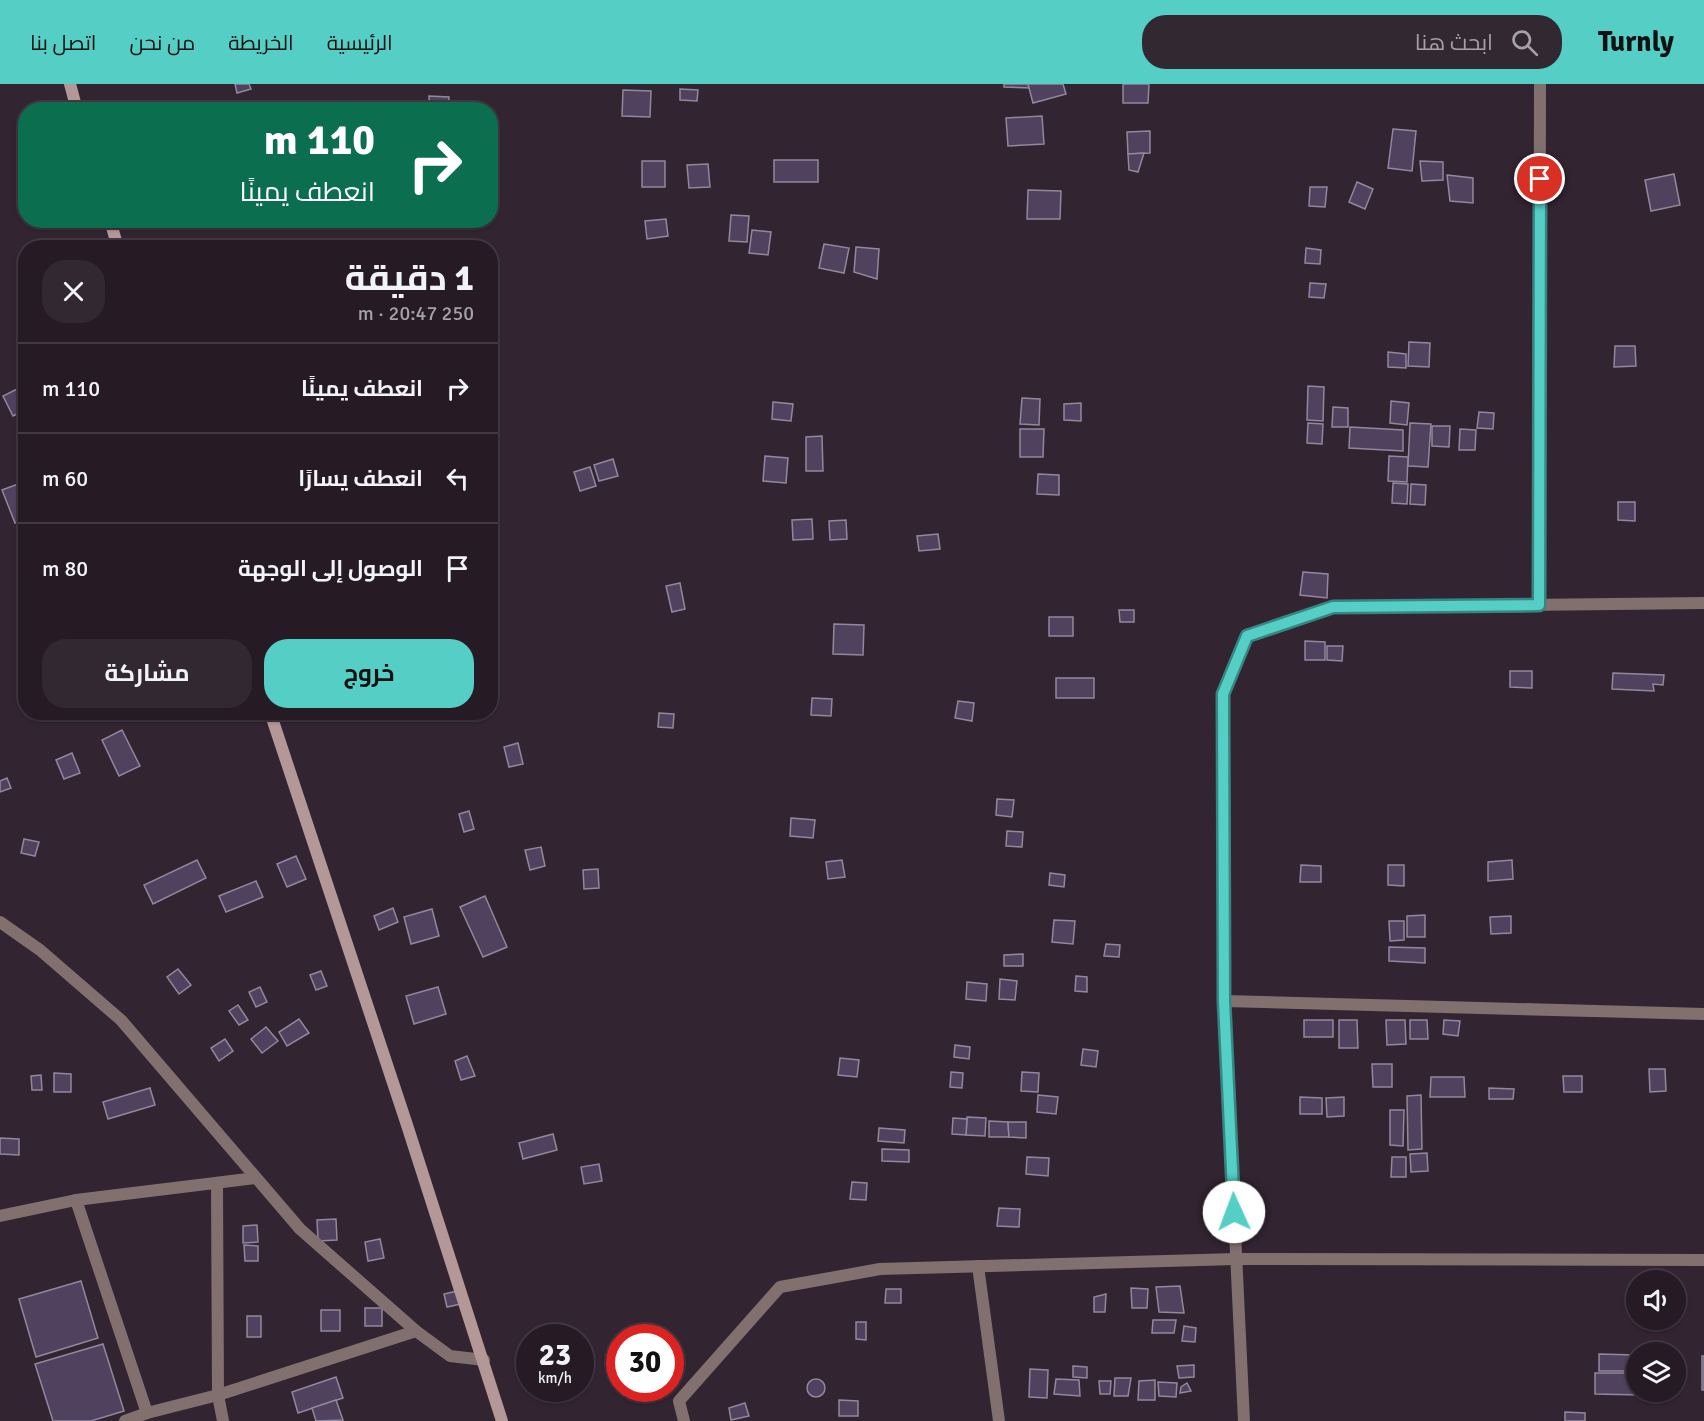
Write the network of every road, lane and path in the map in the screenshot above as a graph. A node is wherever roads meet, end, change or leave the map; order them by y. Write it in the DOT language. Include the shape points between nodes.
graph roads {
  1 [pos="70,84"];
  2 [pos="1540,84"];
  3 [pos="75,102"];
  4 [pos="1704,603"];
  5 [pos="1539,605"];
  6 [pos="273,720"];
  7 [pos="0,922"];
  8 [pos="1224,1001"];
  9 [pos="1704,1014"];
  10 [pos="256,1178"];
  11 [pos="217,1183"];
  12 [pos="76,1200"];
  13 [pos="0,1216"];
  14 [pos="1236,1259"];
  15 [pos="1704,1260"];
  16 [pos="978,1266"];
  17 [pos="416,1331"];
  18 [pos="484,1360"];
  19 [pos="219,1395"];
  20 [pos="147,1413"];
  21 [pos="125,1421"];
  22 [pos="223,1421"];
  23 [pos="502,1421"];
  24 [pos="684,1421"];
  25 [pos="999,1421"];
  26 [pos="1244,1421"];
  1 -- 3 [label="street"];
  2 -- 5 [label="street"];
  4 -- 5 [label="street"];
  5 -- 8 [label="street" via="1333,607 1247,636 1223,694"];
  6 -- 18 [label="street"];
  7 -- 10 [label="street" via="40,950 121,1020"];
  8 -- 9 [label="street"];
  8 -- 14 [label="street"];
  10 -- 11 [label="street"];
  10 -- 17 [label="street" via="300,1229"];
  11 -- 12 [label="street"];
  11 -- 19 [label="street"];
  12 -- 13 [label="street"];
  12 -- 20 [label="street"];
  14 -- 15 [label="street"];
  14 -- 16 [label="street"];
  14 -- 26 [label="street"];
  16 -- 24 [label="street" via="880,1269 780,1287 679,1401"];
  16 -- 25 [label="street"];
  17 -- 18 [label="street" via="450,1356"];
  17 -- 19 [label="street"];
  18 -- 23 [label="street"];
  19 -- 20 [label="street"];
  19 -- 22 [label="street"];
  20 -- 21 [label="street"];
}
